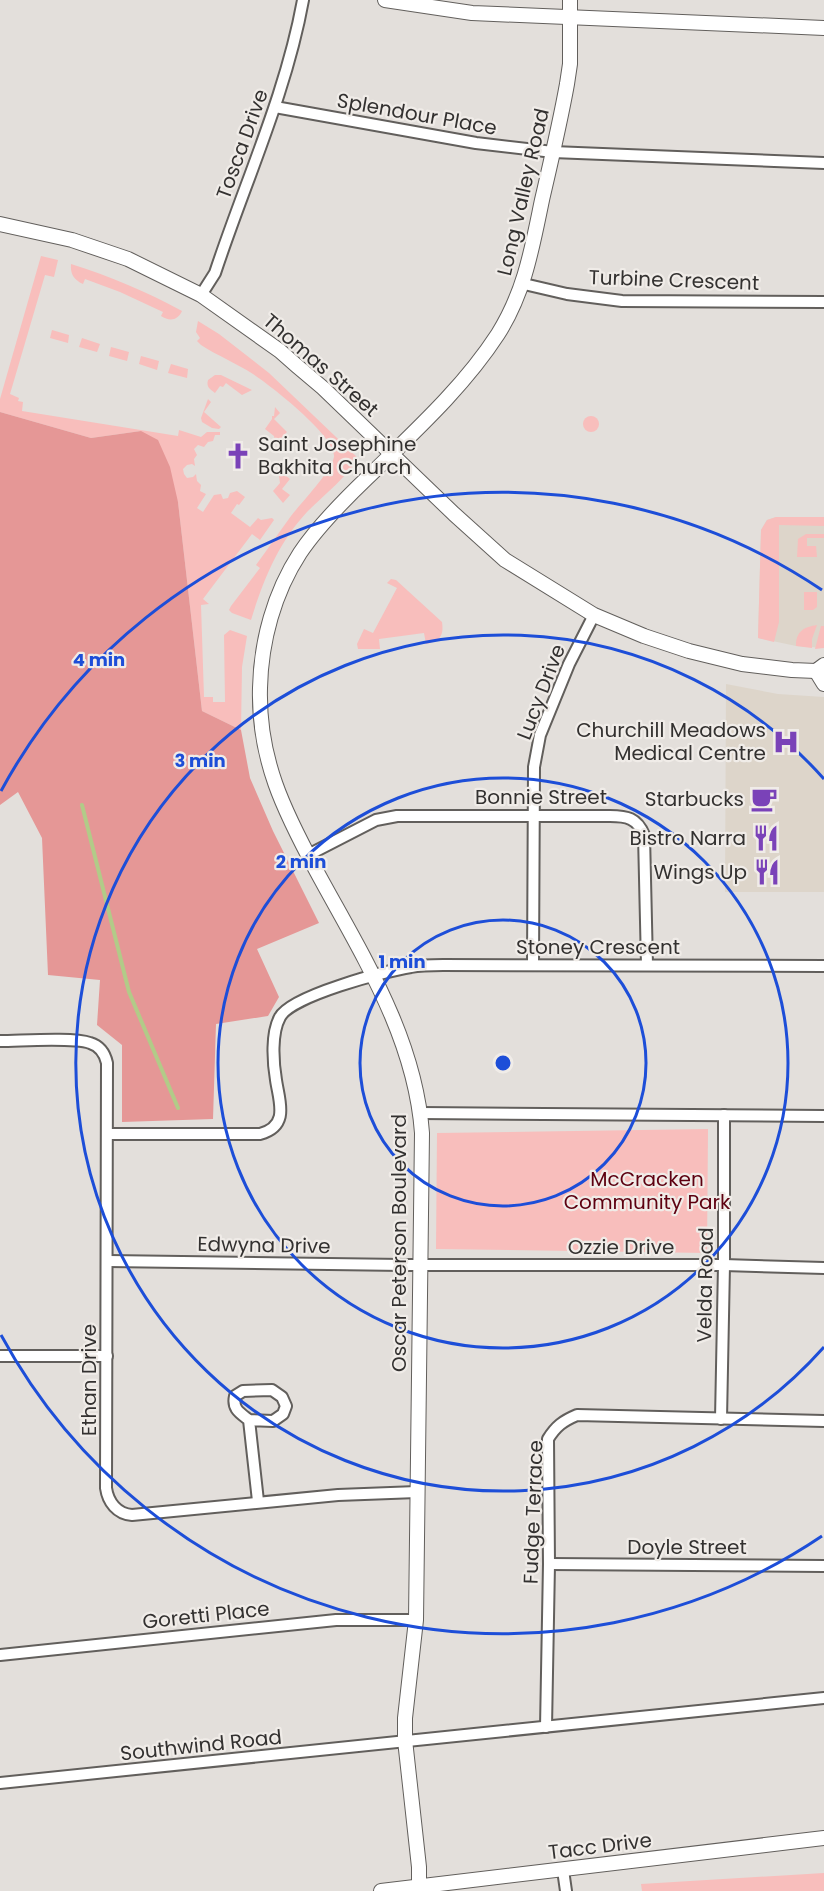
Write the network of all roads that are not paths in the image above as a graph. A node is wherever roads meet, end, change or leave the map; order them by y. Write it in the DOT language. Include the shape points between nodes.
graph roads {
  1 [pos="303,0"];
  2 [pos="385,0"];
  3 [pos="570,0"];
  4 [pos="570,17"];
  5 [pos="824,28"];
  6 [pos="275,107"];
  7 [pos="553,152"];
  8 [pos="824,163"];
  9 [pos="0,224"];
  10 [pos="524,284"];
  11 [pos="201,295"];
  12 [pos="824,302"];
  13 [pos="391,454"];
  14 [pos="594,615"];
  15 [pos="820,668"];
  16 [pos="824,684"];
  17 [pos="533,816"];
  18 [pos="308,855"];
  19 [pos="533,965"];
  20 [pos="647,965"];
  21 [pos="824,966"];
  22 [pos="373,976"];
  23 [pos="0,1041"];
  24 [pos="420,1113"];
  25 [pos="724,1115"];
  26 [pos="824,1116"];
  27 [pos="108,1134"];
  28 [pos="108,1261"];
  29 [pos="419,1265"];
  30 [pos="724,1265"];
  31 [pos="824,1268"];
  32 [pos="0,1356"];
  33 [pos="107,1356"];
  34 [pos="721,1419"];
  35 [pos="249,1420"];
  36 [pos="824,1421"];
  37 [pos="417,1492"];
  38 [pos="258,1501"];
  39 [pos="549,1564"];
  40 [pos="824,1566"];
  41 [pos="416,1620"];
  42 [pos="0,1655"];
  43 [pos="824,1698"];
  44 [pos="546,1727"];
  45 [pos="405,1740"];
  46 [pos="0,1783"];
  47 [pos="824,1838"];
  48 [pos="563,1870"];
  49 [pos="419,1889"];
  50 [pos="381,1891"];
  51 [pos="566,1891"];
  1 -- 6 [label="street, Tosca Drive"];
  2 -- 4 [label="street" via="472,13"];
  3 -- 4 [label="street, Long Valley Road"];
  4 -- 5 [label="street"];
  4 -- 7 [label="street, Long Valley Road" via="570,64"];
  6 -- 7 [label="street, Splendour Place" via="476,143"];
  6 -- 11 [label="street, Tosca Drive" via="215,273"];
  7 -- 8 [label="street"];
  7 -- 10 [label="street, Long Valley Road"];
  9 -- 11 [label="street, Thomas Street" via="72,240 128,259"];
  10 -- 12 [label="street, Turbine Crescent" via="622,301"];
  10 -- 13 [label="street, Long Valley Road" via="500,331 477,364"];
  11 -- 13 [label="street, Thomas Street" via="280,351"];
  13 -- 14 [label="street, Thomas Street" via="506,560"];
  13 -- 18 [label="street, Oscar Peterson Boulevard" via="348,496 299,554 276,601 266,637 260,687 263,740 279,798"];
  14 -- 15 [label="street, Thomas Street" via="682,649 742,664 792,670"];
  14 -- 17 [label="street, Lucy Drive" via="540,735 534,767"];
  15 -- 16 [label="street, Thomas Street"];
  17 -- 18 [label="street, Bonnie Street" via="397,816 376,820"];
  17 -- 19 [label="street, Lucy Drive"];
  17 -- 20 [label="street, Bonnie Street" via="622,816 634,819 640,826 644,835"];
  18 -- 22 [label="street, Oscar Peterson Boulevard"];
  19 -- 20 [label="street, Stoney Crescent"];
  19 -- 22 [label="street, Stoney Crescent" via="425,965"];
  20 -- 21 [label="street, Stoney Crescent"];
  22 -- 24 [label="street, Oscar Peterson Boulevard" via="411,1067"];
  22 -- 27 [label="street, Stoney Crescent" via="295,1002 279,1017 274,1039 281,1113 267,1132"];
  23 -- 27 [label="street, Ethan Drive" via="82,1041 101,1050 107,1063"];
  24 -- 25 [label="street"];
  24 -- 29 [label="street, Oscar Peterson Boulevard"];
  25 -- 26 [label="street"];
  25 -- 30 [label="street, Velda Road"];
  27 -- 28 [label="street, Ethan Drive"];
  28 -- 29 [label="street, Edwyna Drive"];
  28 -- 33 [label="street, Ethan Drive"];
  29 -- 30 [label="street, Ozzie Drive"];
  29 -- 37 [label="street, Oscar Peterson Boulevard"];
  30 -- 31 [label="street, Ozzie Drive"];
  30 -- 34 [label="street, Velda Road"];
  32 -- 33 [label="street"];
  33 -- 38 [label="street, Ethan Drive" via="106,1488 118,1510 132,1515"];
  34 -- 36 [label="street, Fudge Terrace"];
  34 -- 39 [label="street, Fudge Terrace" via="577,1415 562,1421 548,1439"];
  35 -- 35 [label="street" via="273,1421 283,1414 286,1406 282,1397 272,1390 243,1391 235,1396 236,1410"];
  35 -- 38 [label="street"];
  37 -- 38 [label="street, Ethan Drive"];
  37 -- 41 [label="street, Oscar Peterson Boulevard"];
  39 -- 40 [label="street, Doyle Street"];
  39 -- 44 [label="street, Fudge Terrace"];
  41 -- 42 [label="street, Goretti Place" via="336,1620"];
  41 -- 45 [label="street, Oscar Peterson Boulevard" via="405,1706"];
  43 -- 44 [label="street"];
  44 -- 45 [label="street"];
  45 -- 46 [label="street, Southwind Road"];
  45 -- 49 [label="street, Oscar Peterson Boulevard"];
  47 -- 48 [label="street, Tacc Drive"];
  48 -- 49 [label="street, Tacc Drive"];
  48 -- 51 [label="street"];
  49 -- 50 [label="street, Tacc Drive"];
}
